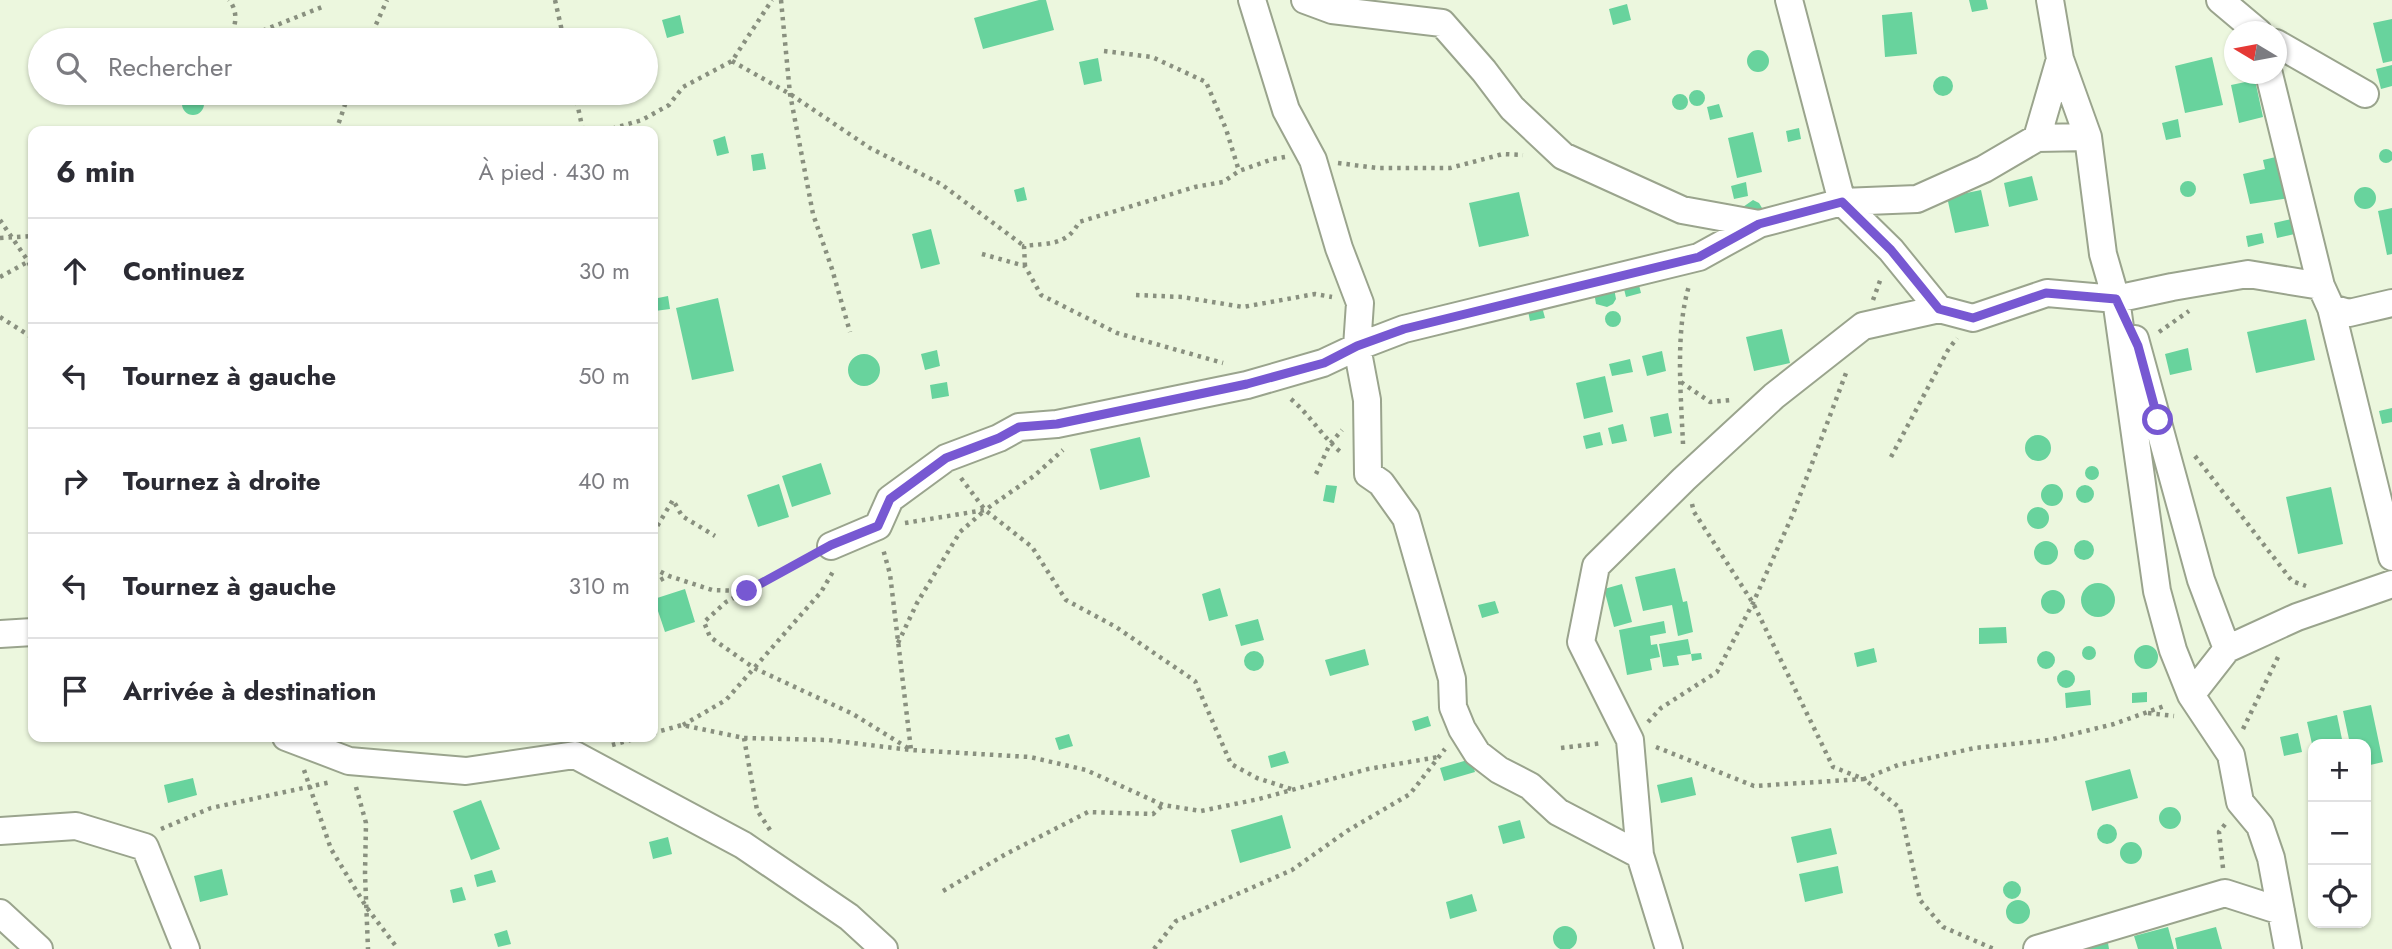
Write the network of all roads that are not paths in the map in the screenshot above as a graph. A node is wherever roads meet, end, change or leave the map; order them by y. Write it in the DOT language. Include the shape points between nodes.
graph roads {
  1 [pos="1252,0"];
  2 [pos="1305,0"];
  3 [pos="1789,0"];
  4 [pos="2050,0"];
  5 [pos="2220,0"];
  6 [pos="2248,0"];
  7 [pos="2245,21"];
  8 [pos="2255,21"];
  9 [pos="2287,49"];
  10 [pos="2060,59"];
  11 [pos="2272,84"];
  12 [pos="2365,94"];
  13 [pos="2088,136"];
  14 [pos="2037,138"];
  15 [pos="1842,202"];
  16 [pos="1759,224"];
  17 [pos="2326,297"];
  18 [pos="2116,299"];
  19 [pos="2392,303"];
  20 [pos="1939,309"];
  21 [pos="1357,346"];
  22 [pos="835,554"];
  23 [pos="2392,557"];
  24 [pos="2392,584"];
  25 [pos="28,632"];
  26 [pos="0,634"];
  27 [pos="2227,649"];
  28 [pos="2191,695"];
  29 [pos="296,742"];
  30 [pos="0,831"];
  31 [pos="1640,855"];
  32 [pos="2281,911"];
  33 [pos="0,914"];
  34 [pos="39,949"];
  35 [pos="186,949"];
  36 [pos="884,949"];
  37 [pos="1669,949"];
  38 [pos="2037,949"];
  39 [pos="2288,949"];
  1 -- 21 [label="street" via="1286,110 1313,160 1360,303"];
  2 -- 16 [label="street" via="1332,9 1442,23 1511,108 1563,156 1682,210"];
  3 -- 15 [label="street"];
  4 -- 10 [label="street"];
  5 -- 7 [label="street"];
  6 -- 8 [label="street"];
  9 -- 12 [label="street"];
  10 -- 13 [label="street"];
  10 -- 14 [label="street"];
  11 -- 17 [label="street"];
  13 -- 14 [label="street"];
  13 -- 18 [label="street" via="2103,254"];
  14 -- 15 [label="street" via="1984,169 1917,199"];
  15 -- 16 [label="street"];
  15 -- 20 [label="street" via="1891,250"];
  16 -- 21 [label="street" via="1699,257 1404,329"];
  17 -- 18 [label="street" via="2248,274"];
  17 -- 19 [label="street" via="2349,313"];
  17 -- 23 [label="street"];
  18 -- 20 [label="street" via="2046,293 1973,318"];
  18 -- 27 [label="street" via="2138,346 2201,580"];
  18 -- 28 [label="street" via="2157,591"];
  20 -- 31 [label="street" via="1863,326 1774,396 1596,566 1581,642 1630,740"];
  21 -- 22 [label="street" via="1324,363 1268,379 1082,419 1019,427 946,458 890,499 878,526"];
  21 -- 31 [label="street" via="1367,400 1368,474 1381,483 1406,518 1462,729 1476,753 1530,786 1558,812"];
  24 -- 27 [label="street" via="2297,617"];
  25 -- 26 [label="street"];
  27 -- 28 [label="street"];
  28 -- 32 [label="street" via="2231,755 2240,802 2260,826 2271,858"];
  29 -- 36 [label="street" via="351,769 466,771 575,755 743,845 849,917"];
  30 -- 35 [label="street" via="76,826 145,847"];
  31 -- 37 [label="street"];
  32 -- 38 [label="street" via="2225,893"];
  32 -- 39 [label="street"];
  33 -- 34 [label="street"];
}
